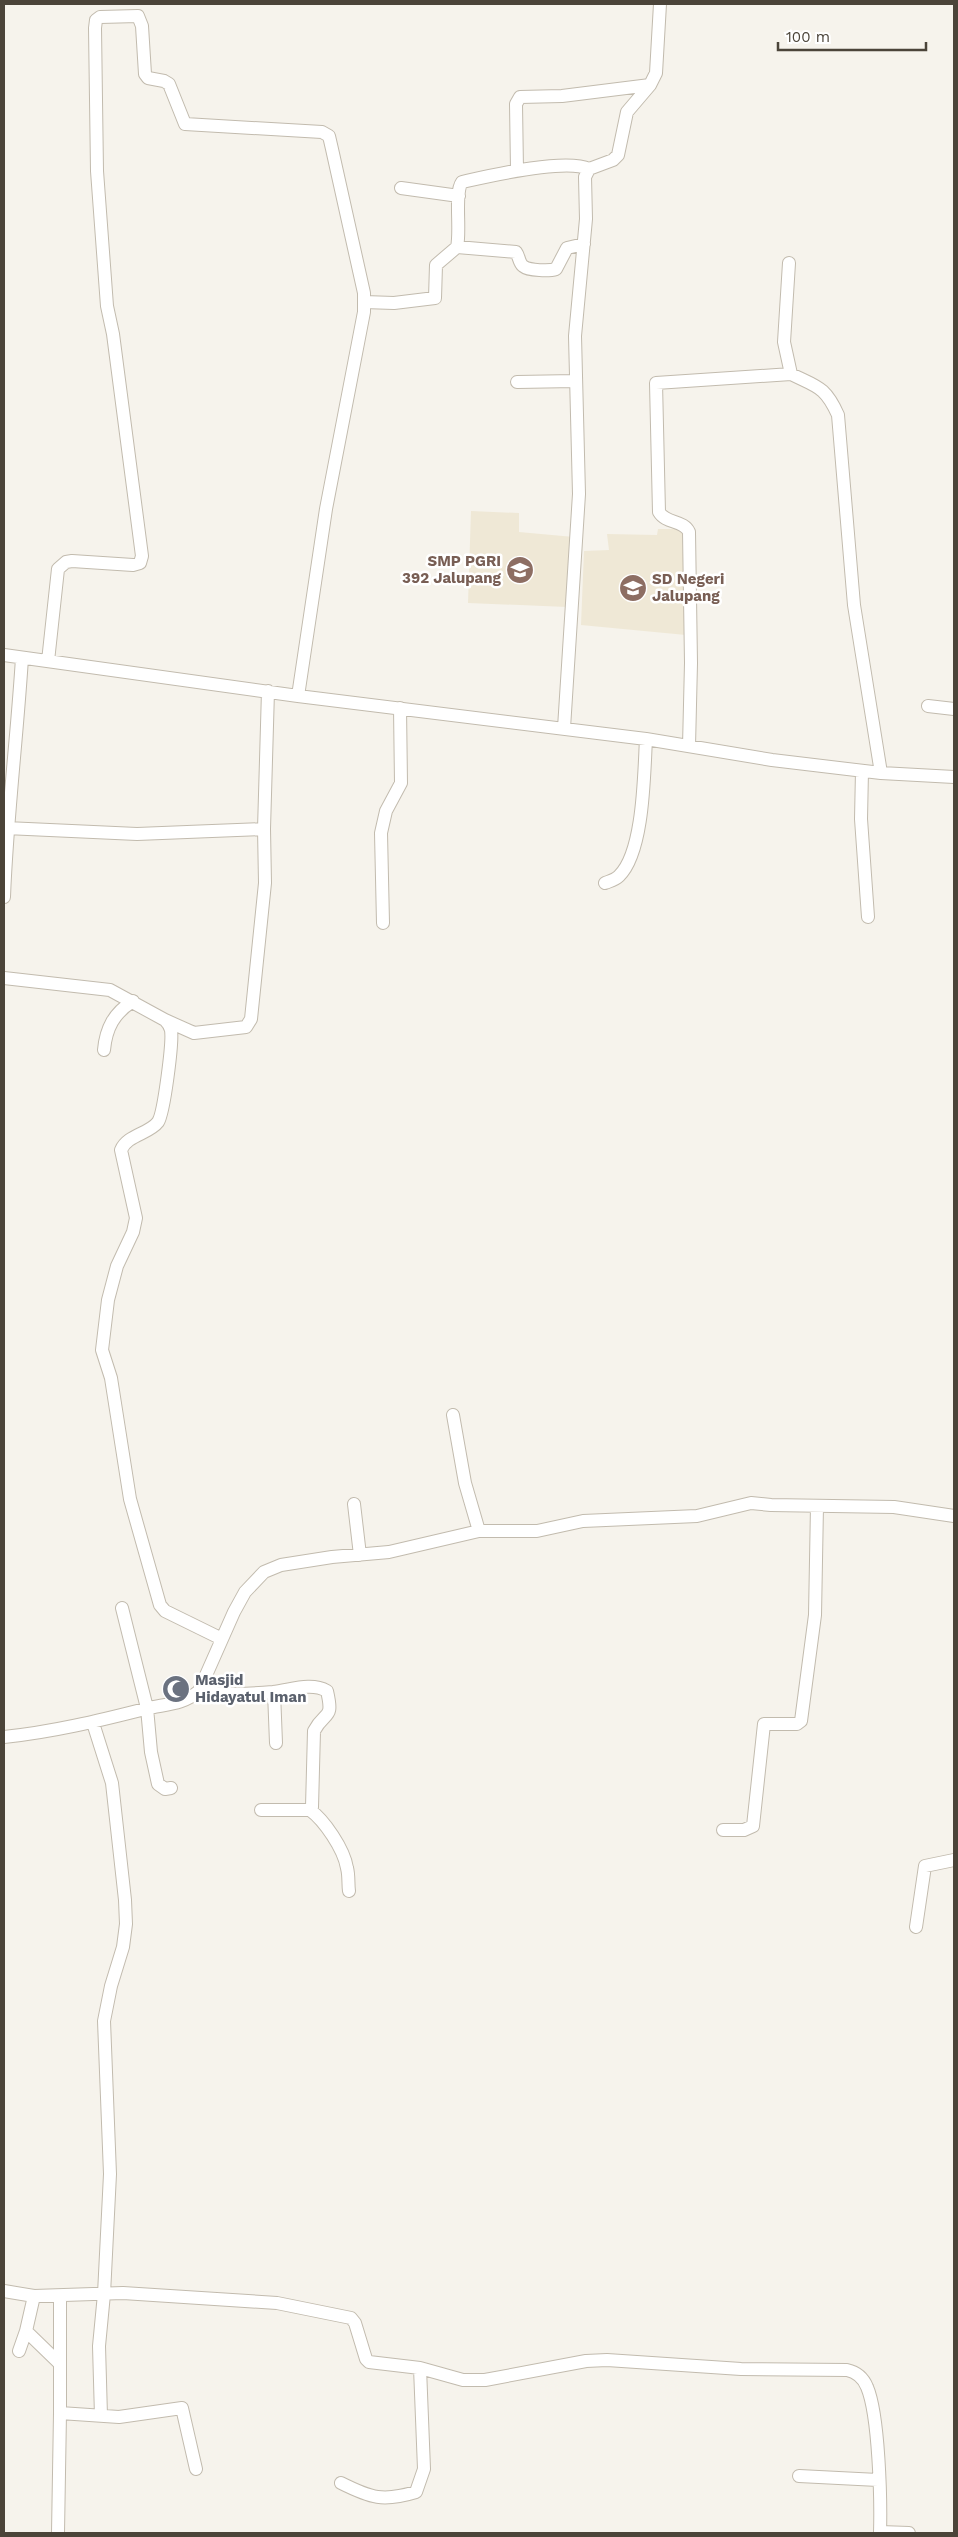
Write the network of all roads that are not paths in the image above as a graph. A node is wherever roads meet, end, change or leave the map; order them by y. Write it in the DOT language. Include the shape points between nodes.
graph roads {
  1 [pos="660,4"];
  2 [pos="650,86"];
  3 [pos="588,169"];
  4 [pos="517,170"];
  5 [pos="401,188"];
  6 [pos="459,196"];
  7 [pos="584,244"];
  8 [pos="458,247"];
  9 [pos="789,263"];
  10 [pos="364,302"];
  11 [pos="790,374"];
  12 [pos="575,381"];
  13 [pos="517,382"];
  14 [pos="4,655"];
  15 [pos="22,658"];
  16 [pos="48,661"];
  17 [pos="268,691"];
  18 [pos="298,696"];
  19 [pos="928,706"];
  20 [pos="400,708"];
  21 [pos="954,709"];
  22 [pos="564,728"];
  23 [pos="646,739"];
  24 [pos="689,746"];
  25 [pos="862,771"];
  26 [pos="881,773"];
  27 [pos="954,777"];
  28 [pos="6,828"];
  29 [pos="264,828"];
  30 [pos="605,883"];
  31 [pos="4,897"];
  32 [pos="868,917"];
  33 [pos="383,923"];
  34 [pos="4,978"];
  35 [pos="133,1001"];
  36 [pos="165,1020"];
  37 [pos="104,1050"];
  38 [pos="453,1415"];
  39 [pos="354,1504"];
  40 [pos="817,1506"];
  41 [pos="954,1516"];
  42 [pos="479,1531"];
  43 [pos="360,1555"];
  44 [pos="122,1608"];
  45 [pos="222,1639"];
  46 [pos="198,1691"];
  47 [pos="274,1692"];
  48 [pos="147,1708"];
  49 [pos="93,1723"];
  50 [pos="4,1737"];
  51 [pos="276,1743"];
  52 [pos="172,1788"];
  53 [pos="261,1810"];
  54 [pos="310,1810"];
  55 [pos="723,1830"];
  56 [pos="954,1860"];
  57 [pos="349,1891"];
  58 [pos="916,1927"];
  59 [pos="4,2291"];
  60 [pos="104,2294"];
  61 [pos="34,2296"];
  62 [pos="60,2297"];
  63 [pos="26,2331"];
  64 [pos="20,2351"];
  65 [pos="58,2362"];
  66 [pos="420,2368"];
  67 [pos="60,2413"];
  68 [pos="101,2416"];
  69 [pos="196,2469"];
  70 [pos="799,2476"];
  71 [pos="878,2480"];
  72 [pos="340,2484"];
  73 [pos="58,2533"];
  74 [pos="880,2533"];
  75 [pos="909,2533"];
  1 -- 2 [label="street" via="657,65"];
  2 -- 3 [label="street" via="626,112 618,155"];
  2 -- 4 [label="street" via="562,96 520,97 516,104"];
  3 -- 4 [label="street" via="574,166"];
  3 -- 7 [label="street" via="584,177"];
  4 -- 6 [label="street" via="462,182"];
  5 -- 6 [label="street"];
  6 -- 8 [label="street"];
  7 -- 8 [label="street" via="570,246 556,269 552,270 526,268 516,252"];
  7 -- 12 [label="street" via="575,328"];
  8 -- 10 [label="street" via="436,265 435,298 394,303"];
  9 -- 11 [label="street" via="784,342"];
  10 -- 16 [label="street" via="329,136 322,132 185,124 169,84 144,74 142,26 138,16 100,17 96,20 97,171 107,306 142,556 140,563 133,565 72,561 58,569"];
  10 -- 18 [label="street" via="326,509"];
  11 -- 24 [label="street" via="656,383 658,512 666,521 682,525 689,532"];
  11 -- 26 [label="street" via="822,389 838,415 854,605"];
  12 -- 13 [label="street"];
  12 -- 22 [label="street" via="578,531"];
  14 -- 15 [label="street"];
  15 -- 16 [label="street"];
  15 -- 28 [label="street"];
  16 -- 17 [label="street"];
  17 -- 18 [label="street"];
  17 -- 29 [label="street"];
  18 -- 20 [label="street"];
  19 -- 21 [label="street"];
  20 -- 22 [label="street"];
  20 -- 33 [label="street" via="401,783 386,811 381,832"];
  22 -- 23 [label="street"];
  23 -- 24 [label="street"];
  23 -- 30 [label="street" via="641,810 634,847 620,875"];
  24 -- 25 [label="street"];
  25 -- 26 [label="street"];
  25 -- 32 [label="street" via="861,819"];
  26 -- 27 [label="street"];
  28 -- 29 [label="street" via="137,834"];
  28 -- 31 [label="street"];
  29 -- 36 [label="street" via="264,912 251,1020 246,1027 194,1033"];
  34 -- 35 [label="street" via="98,987"];
  35 -- 36 [label="street"];
  35 -- 37 [label="street" via="112,1020"];
  36 -- 45 [label="street" via="170,1027 171,1044 162,1113 157,1124 125,1143 121,1150 136,1218 108,1300 102,1350 112,1378 130,1499 160,1605 165,1611"];
  38 -- 42 [label="street" via="465,1483"];
  39 -- 43 [label="street"];
  40 -- 41 [label="street" via="894,1506"];
  40 -- 42 [label="street" via="751,1503 697,1516 583,1521 537,1531"];
  40 -- 55 [label="street" via="815,1616 802,1722 764,1724 753,1826 744,1830"];
  42 -- 43 [label="street" via="389,1552"];
  43 -- 45 [label="street" via="288,1563 264,1572 245,1592"];
  44 -- 48 [label="street"];
  45 -- 46 [label="street"];
  46 -- 47 [label="street"];
  46 -- 48 [label="street" via="185,1701"];
  47 -- 51 [label="street"];
  47 -- 54 [label="street" via="319,1686 327,1691 328,1717 318,1723 314,1731 314,1790"];
  48 -- 49 [label="street"];
  48 -- 52 [label="street" via="158,1784 165,1789"];
  49 -- 50 [label="street"];
  49 -- 60 [label="street" via="112,1784 125,1900 123,1947 104,2021 110,2174"];
  53 -- 54 [label="street"];
  54 -- 57 [label="street" via="326,1823 344,1858"];
  56 -- 58 [label="street" via="925,1866"];
  59 -- 61 [label="street"];
  60 -- 62 [label="street"];
  60 -- 66 [label="street" via="277,2304 351,2318 369,2362"];
  60 -- 68 [label="street" via="98,2346"];
  61 -- 62 [label="street"];
  61 -- 63 [label="street"];
  62 -- 65 [label="street"];
  63 -- 64 [label="street"];
  63 -- 65 [label="street"];
  65 -- 67 [label="street"];
  66 -- 71 [label="street" via="470,2380 607,2360 741,2370 857,2372 867,2386 872,2407"];
  66 -- 72 [label="street" via="424,2469 416,2492 379,2499"];
  67 -- 68 [label="street"];
  67 -- 73 [label="street"];
  68 -- 69 [label="street" via="130,2416 182,2408"];
  70 -- 71 [label="street"];
  71 -- 74 [label="street"];
  74 -- 75 [label="street"];
}
